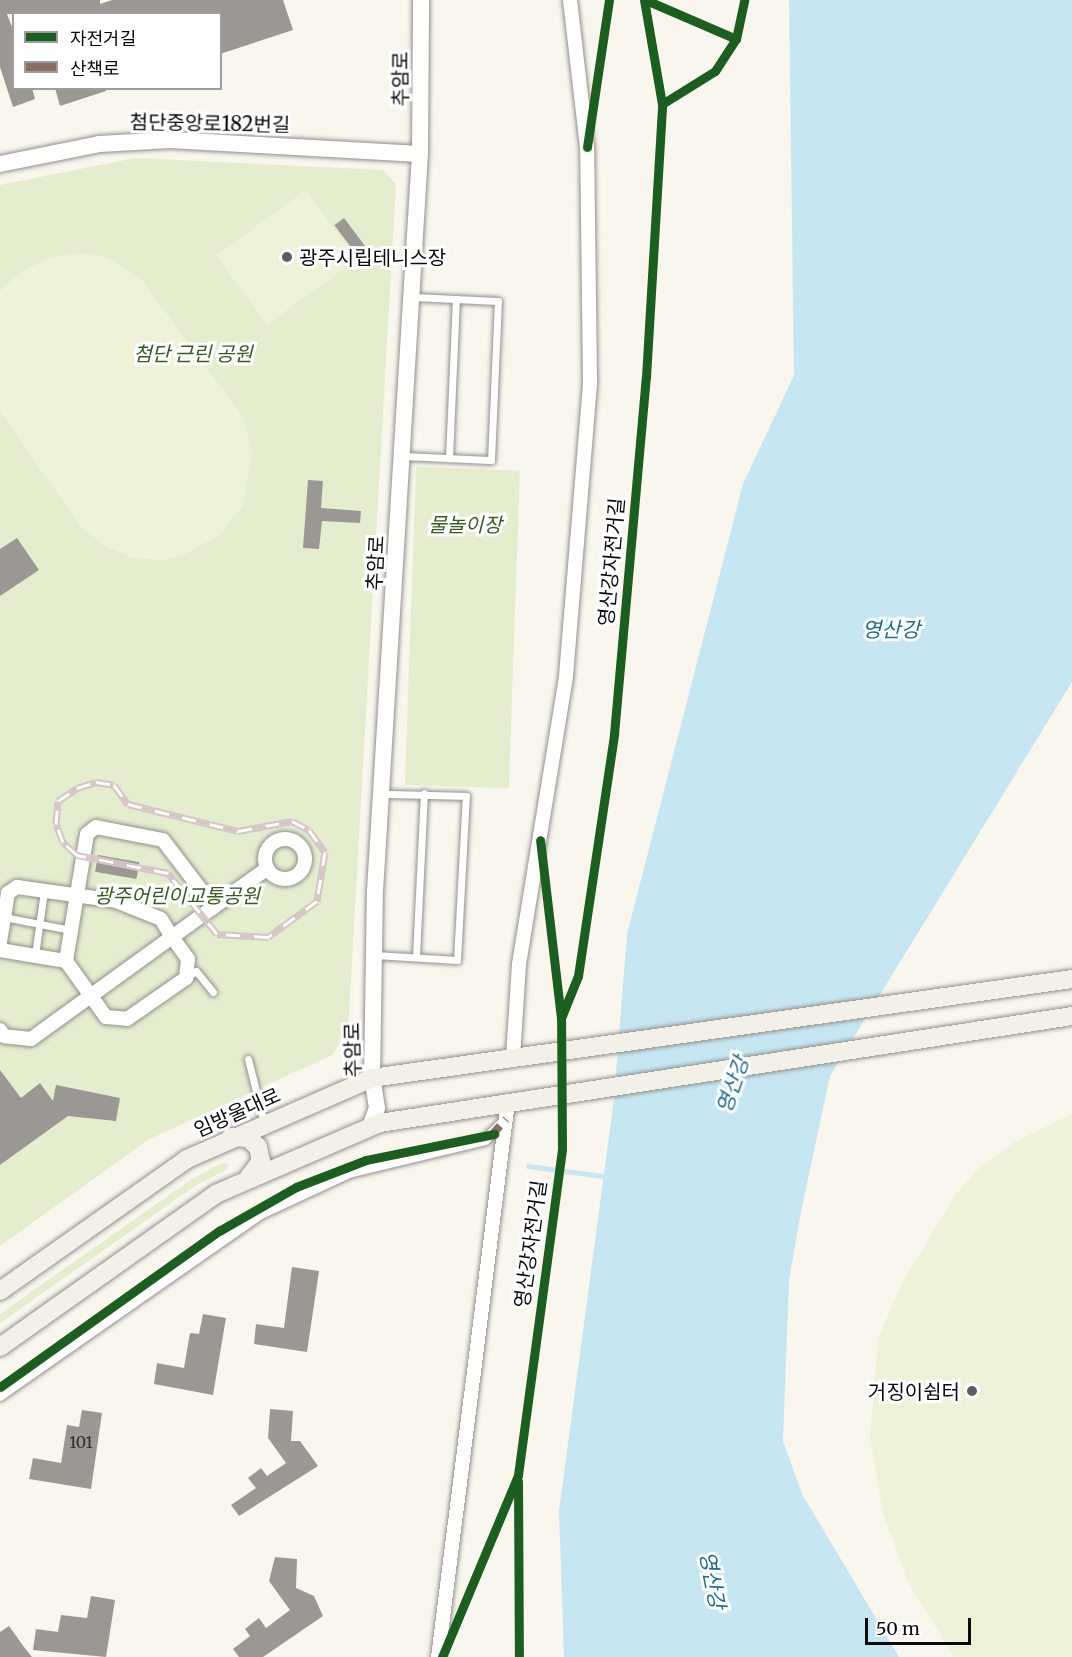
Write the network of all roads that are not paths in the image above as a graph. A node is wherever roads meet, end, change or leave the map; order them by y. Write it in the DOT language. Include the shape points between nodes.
graph roads {
  1 [pos="421,0"];
  2 [pos="570,0"];
  3 [pos="420,154"];
  4 [pos="0,164"];
  5 [pos="410,296"];
  6 [pos="456,299"];
  7 [pos="402,456"];
  8 [pos="449,458"];
  9 [pos="424,793"];
  10 [pos="382,794"];
  11 [pos="265,870"];
  12 [pos="44,891"];
  13 [pos="76,896"];
  14 [pos="214,907"];
  15 [pos="4,917"];
  16 [pos="38,924"];
  17 [pos="71,930"];
  18 [pos="172,937"];
  19 [pos="0,942"];
  20 [pos="0,950"];
  21 [pos="35,955"];
  22 [pos="373,956"];
  23 [pos="416,956"];
  24 [pos="66,961"];
  25 [pos="186,978"];
  26 [pos="1072,979"];
  27 [pos="213,992"];
  28 [pos="91,996"];
  29 [pos="1072,1016"];
  30 [pos="0,1030"];
  31 [pos="520,1056"];
  32 [pos="248,1059"];
  33 [pos="372,1078"];
  34 [pos="507,1110"];
  35 [pos="264,1123"];
  36 [pos="370,1127"];
  37 [pos="228,1138"];
  38 [pos="249,1177"];
  39 [pos="0,1291"];
  40 [pos="0,1347"];
  41 [pos="0,1396"];
  42 [pos="438,1657"];
  1 -- 3 [label="street, 추암로"];
  2 -- 31 [label="street" via="587,147 590,381 566,676 519,964"];
  3 -- 4 [label="street, 첨단중앙로182번길" via="170,140 99,144"];
  3 -- 5 [label="street, 추암로"];
  5 -- 6 [label="lane"];
  5 -- 7 [label="street, 추암로"];
  6 -- 8 [label="lane"];
  6 -- 8 [label="lane" via="498,302 492,448 491,460"];
  7 -- 8 [label="lane"];
  7 -- 10 [label="street, 추암로"];
  9 -- 10 [label="lane"];
  9 -- 23 [label="lane"];
  9 -- 23 [label="lane" via="466,796 457,960"];
  10 -- 22 [label="street, 추암로"];
  11 -- 14 [label="street"];
  12 -- 13 [label="street"];
  12 -- 15 [label="street" via="17,887 8,893"];
  12 -- 16 [label="lane"];
  13 -- 14 [label="street" via="87,834 96,827 163,840"];
  13 -- 17 [label="street"];
  13 -- 18 [label="street" via="116,901 161,919"];
  14 -- 18 [label="street"];
  15 -- 16 [label="lane"];
  15 -- 19 [label="street"];
  16 -- 17 [label="lane"];
  16 -- 21 [label="lane"];
  17 -- 24 [label="street"];
  18 -- 25 [label="street" via="188,959"];
  18 -- 28 [label="street"];
  20 -- 21 [label="street"];
  21 -- 24 [label="street"];
  22 -- 23 [label="lane"];
  22 -- 33 [label="street, 추암로"];
  24 -- 28 [label="street"];
  25 -- 27 [label="lane" via="196,971"];
  25 -- 28 [label="street" via="127,1019 106,1017"];
  26 -- 31 [label="main road, 임방울대로"];
  28 -- 30 [label="street" via="31,1040 4,1036"];
  29 -- 34 [label="main road"];
  31 -- 33 [label="main road, 임방울대로"];
  32 -- 35 [label="lane"];
  33 -- 35 [label="main road, 임방울대로"];
  33 -- 36 [label="street, 추암로" via="377,1108"];
  34 -- 36 [label="main road"];
  34 -- 41 [label="street" via="485,1140 357,1170 259,1215"];
  34 -- 42 [label="street"];
  35 -- 37 [label="main road, 임방울대로"];
  36 -- 38 [label="main road"];
  37 -- 38 [label="main road" via="248,1138 258,1147 261,1161"];
  37 -- 39 [label="main road, 임방울대로" via="187,1160"];
  38 -- 40 [label="main road" via="216,1194"];
}
